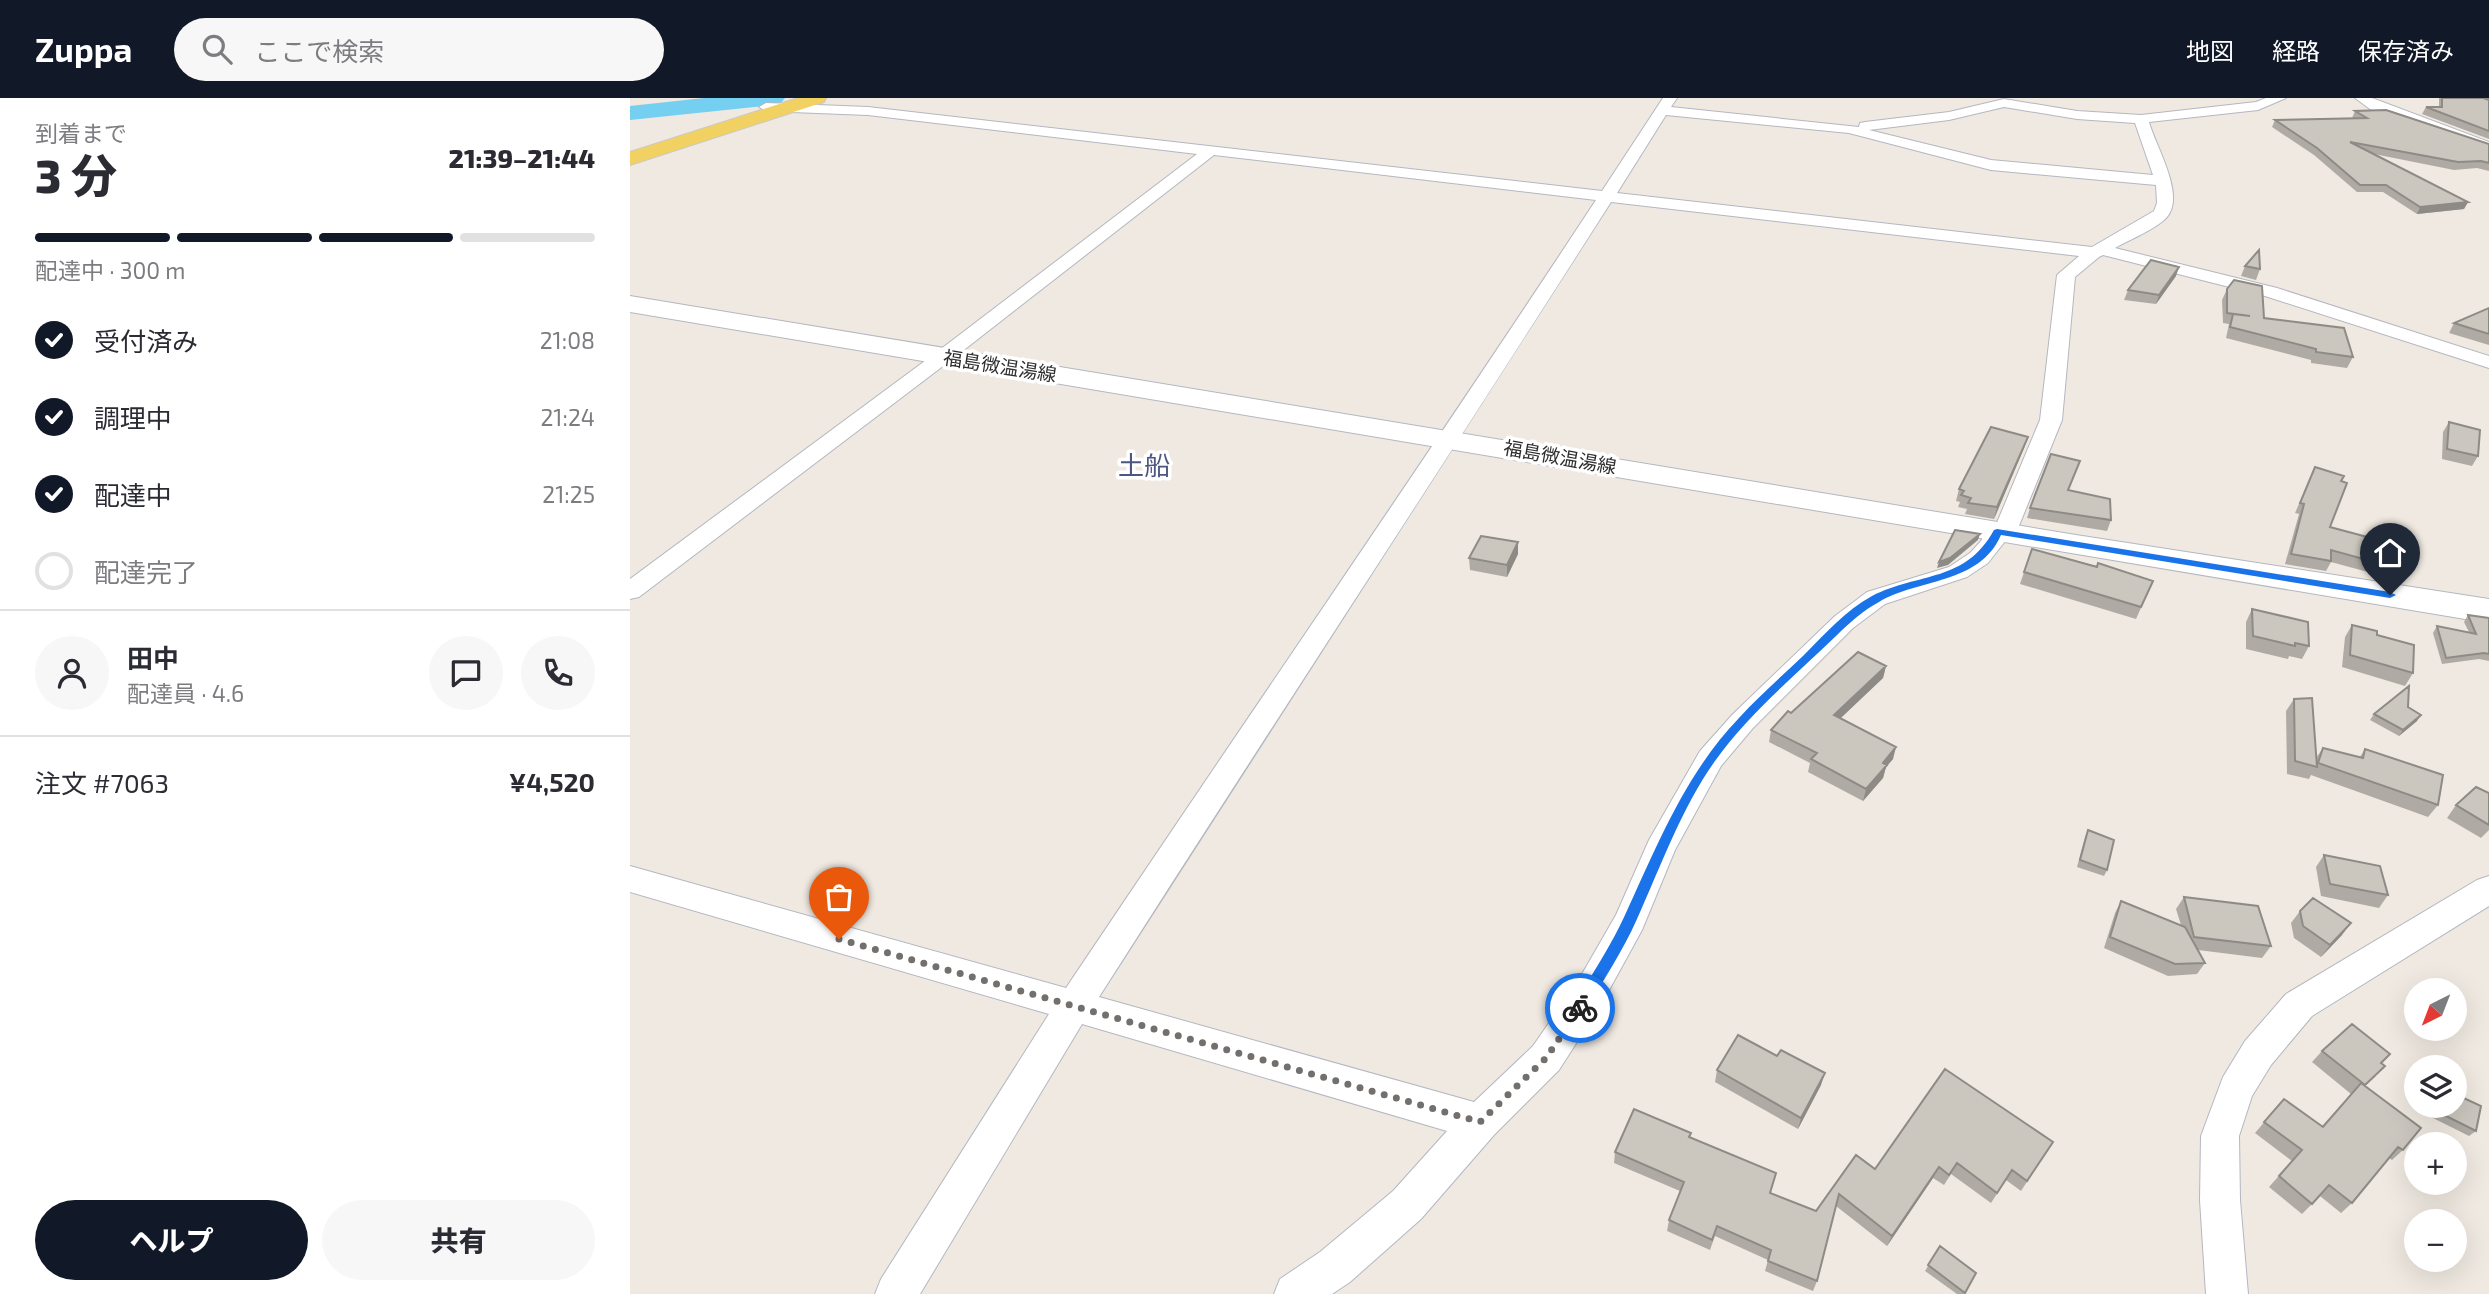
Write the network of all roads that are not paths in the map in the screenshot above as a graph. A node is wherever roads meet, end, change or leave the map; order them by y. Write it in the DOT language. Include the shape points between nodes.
graph roads {
  1 [pos="2279,98"];
  2 [pos="2362,98"];
  3 [pos="792,102"];
  4 [pos="1666,104"];
  5 [pos="2141,119"];
  6 [pos="1849,129"];
  7 [pos="2489,147"];
  8 [pos="630,151"];
  9 [pos="1210,151"];
  10 [pos="630,159"];
  11 [pos="2162,181"];
  12 [pos="1604,196"];
  13 [pos="2099,252"];
  14 [pos="630,304"];
  15 [pos="944,356"];
  16 [pos="2489,362"];
  17 [pos="1450,439"];
  18 [pos="2001,532"];
  19 [pos="630,592"];
  20 [pos="2489,611"];
  21 [pos="630,879"];
  22 [pos="2489,889"];
  23 [pos="1074,1006"];
  24 [pos="1480,1122"];
  25 [pos="896,1294"];
  26 [pos="1295,1294"];
  27 [pos="2228,1294"];
  1 -- 5 [label="street" via="2258,106"];
  2 -- 7 [label="street"];
  3 -- 8 [label="main road"];
  3 -- 9 [label="street"];
  3 -- 10 [label="main road"];
  4 -- 6 [label="street"];
  4 -- 12 [label="street"];
  5 -- 6 [label="street" via="2077,116 2004,103 1949,116"];
  5 -- 11 [label="street"];
  6 -- 11 [label="street" via="1981,163"];
  9 -- 12 [label="street"];
  9 -- 15 [label="street"];
  11 -- 13 [label="street" via="2165,198 2161,214"];
  12 -- 13 [label="street"];
  12 -- 17 [label="street"];
  13 -- 16 [label="street" via="2271,292"];
  13 -- 18 [label="street" via="2069,271 2064,281 2051,420"];
  14 -- 15 [label="main road, 福島微温湯線"];
  15 -- 17 [label="main road, 福島微温湯線"];
  15 -- 19 [label="street"];
  17 -- 18 [label="main road, 福島微温湯線"];
  17 -- 23 [label="street"];
  18 -- 20 [label="main road, 福島微温湯線"];
  18 -- 24 [label="street" via="1979,558 1958,572 1876,598 1844,622 1743,720 1703,770 1590,992 1546,1058"];
  21 -- 23 [label="street"];
  22 -- 27 [label="street" via="2298,1005 2258,1053 2236,1088 2220,1136"];
  23 -- 24 [label="street"];
  23 -- 25 [label="street"];
  24 -- 26 [label="street" via="1407,1205 1335,1267"];
}
